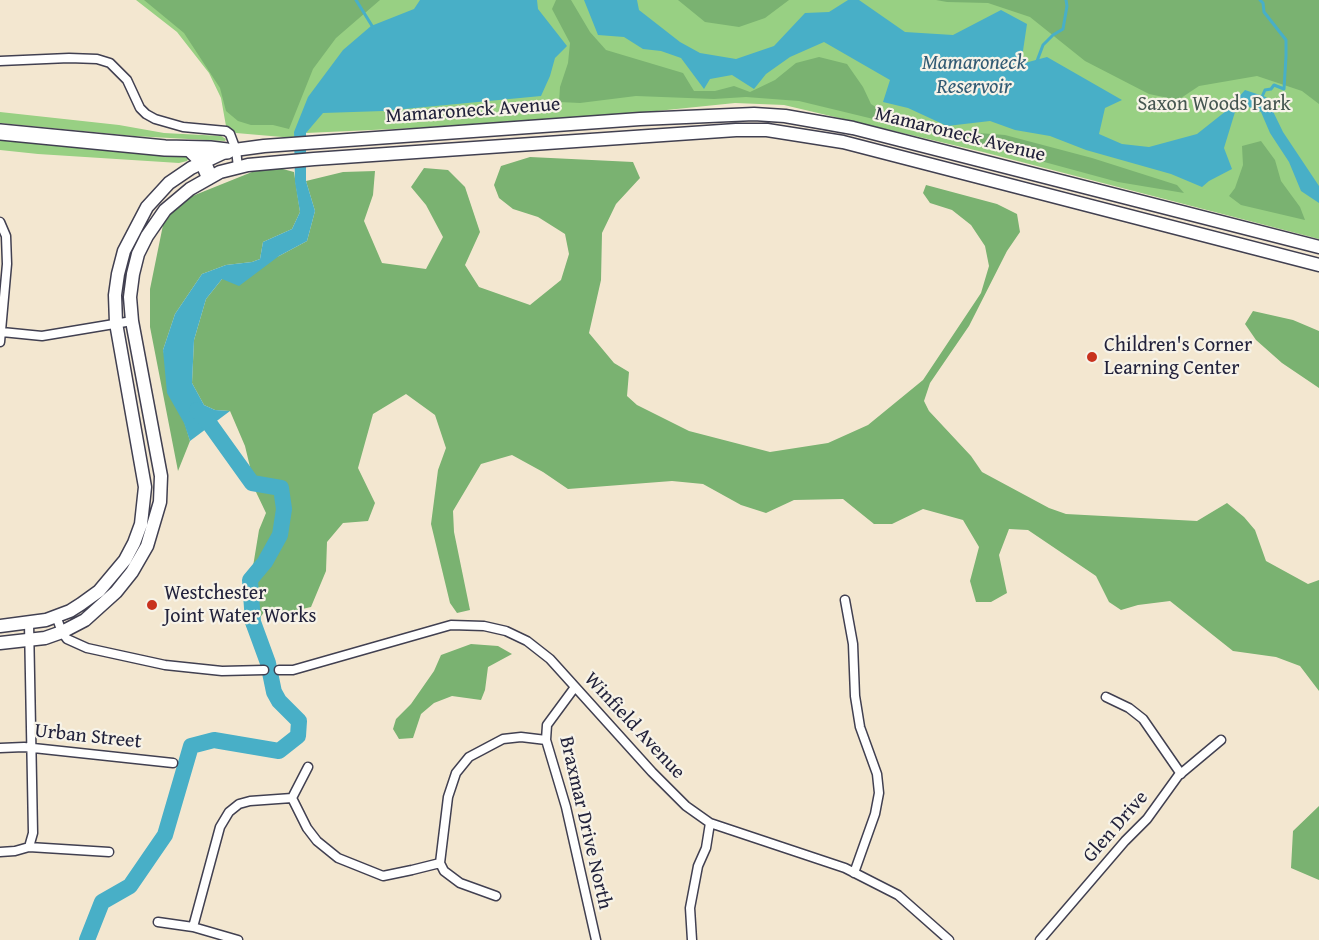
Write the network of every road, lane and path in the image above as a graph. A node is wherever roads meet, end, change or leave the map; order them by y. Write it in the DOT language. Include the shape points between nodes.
graph roads {
  1 [pos="0,61"];
  2 [pos="692,116"];
  3 [pos="0,132"];
  4 [pos="694,133"];
  5 [pos="190,149"];
  6 [pos="232,150"];
  7 [pos="238,167"];
  8 [pos="206,169"];
  9 [pos="0,222"];
  10 [pos="1282,237"];
  11 [pos="1319,247"];
  12 [pos="1277,255"];
  13 [pos="1319,265"];
  14 [pos="132,321"];
  15 [pos="116,323"];
  16 [pos="2,332"];
  17 [pos="0,342"];
  18 [pos="845,600"];
  19 [pos="56,616"];
  20 [pos="29,623"];
  21 [pos="0,626"];
  22 [pos="62,632"];
  23 [pos="29,641"];
  24 [pos="0,643"];
  25 [pos="264,670"];
  26 [pos="279,670"];
  27 [pos="575,687"];
  28 [pos="1106,697"];
  29 [pos="546,740"];
  30 [pos="1221,740"];
  31 [pos="0,748"];
  32 [pos="32,748"];
  33 [pos="173,763"];
  34 [pos="308,767"];
  35 [pos="1181,774"];
  36 [pos="292,798"];
  37 [pos="710,823"];
  38 [pos="29,847"];
  39 [pos="0,852"];
  40 [pos="109,852"];
  41 [pos="440,863"];
  42 [pos="854,873"];
  43 [pos="496,896"];
  44 [pos="158,922"];
  45 [pos="193,927"];
  46 [pos="238,940"];
  47 [pos="596,940"];
  48 [pos="692,940"];
  49 [pos="949,940"];
  50 [pos="1040,940"];
  1 -- 6 [label="street" via="69,58 110,63 127,80 146,114 183,127 226,131 231,134"];
  2 -- 4 [label="street"];
  2 -- 6 [label="main road, Mamaroneck Avenue"];
  2 -- 10 [label="main road, Mamaroneck Avenue" via="754,114 815,120"];
  3 -- 5 [label="highway"];
  4 -- 7 [label="main road, Mamaroneck Avenue"];
  4 -- 12 [label="main road, Mamaroneck Avenue" via="767,130 843,142"];
  5 -- 6 [label="highway"];
  5 -- 8 [label="highway"];
  6 -- 7 [label="street"];
  6 -- 8 [label="main road, Mamaroneck Avenue"];
  7 -- 8 [label="main road, Mamaroneck Avenue"];
  8 -- 14 [label="main road, Mamaroneck Avenue" via="165,210 138,254 130,297"];
  8 -- 15 [label="main road, Mamaroneck Avenue" via="191,168 169,183 137,223 118,274"];
  9 -- 16 [label="street" via="6,236 7,264"];
  10 -- 11 [label="main road, Mamaroneck Avenue"];
  10 -- 12 [label="street"];
  12 -- 13 [label="main road, Mamaroneck Avenue"];
  14 -- 15 [label="street"];
  14 -- 22 [label="main road, Mamaroneck Avenue" via="161,477 160,502 147,546 117,592 99,609"];
  15 -- 16 [label="street" via="42,336"];
  15 -- 19 [label="main road, Mamaroneck Avenue" via="145,486 141,524 125,560 99,591"];
  16 -- 17 [label="street"];
  18 -- 42 [label="street" via="860,727 877,774 879,793"];
  19 -- 20 [label="main road, Mamaroneck Avenue"];
  19 -- 22 [label="street"];
  20 -- 21 [label="main road, Mamaroneck Avenue"];
  20 -- 23 [label="street"];
  22 -- 23 [label="main road, Mamaroneck Avenue"];
  22 -- 25 [label="street" via="67,639 87,648 165,664 222,671"];
  23 -- 24 [label="main road, Mamaroneck Avenue"];
  23 -- 32 [label="street"];
  26 -- 27 [label="street, Winfield Avenue" via="293,670 451,625 484,626 527,641"];
  27 -- 29 [label="street, Braxmar Drive North" via="547,725"];
  27 -- 37 [label="street, Winfield Avenue" via="652,772 686,806"];
  28 -- 35 [label="street" via="1143,719"];
  29 -- 41 [label="street" via="503,739 469,757 456,773 448,797"];
  29 -- 47 [label="street, Braxmar Drive North" via="566,807"];
  30 -- 35 [label="street, Glen Drive"];
  31 -- 32 [label="street, Urban Street"];
  32 -- 33 [label="street, Urban Street"];
  32 -- 38 [label="street" via="33,833"];
  34 -- 36 [label="street"];
  35 -- 50 [label="street, Glen Drive" via="1147,819"];
  36 -- 41 [label="street" via="317,841 338,858 383,876"];
  36 -- 45 [label="street" via="250,801 229,812 214,843"];
  37 -- 42 [label="street, Winfield Avenue"];
  37 -- 48 [label="street" via="690,908"];
  38 -- 39 [label="street"];
  38 -- 40 [label="street"];
  41 -- 43 [label="street" via="460,883"];
  42 -- 49 [label="street, Winfield Avenue" via="898,895"];
  44 -- 45 [label="street"];
  45 -- 46 [label="street"];
}
